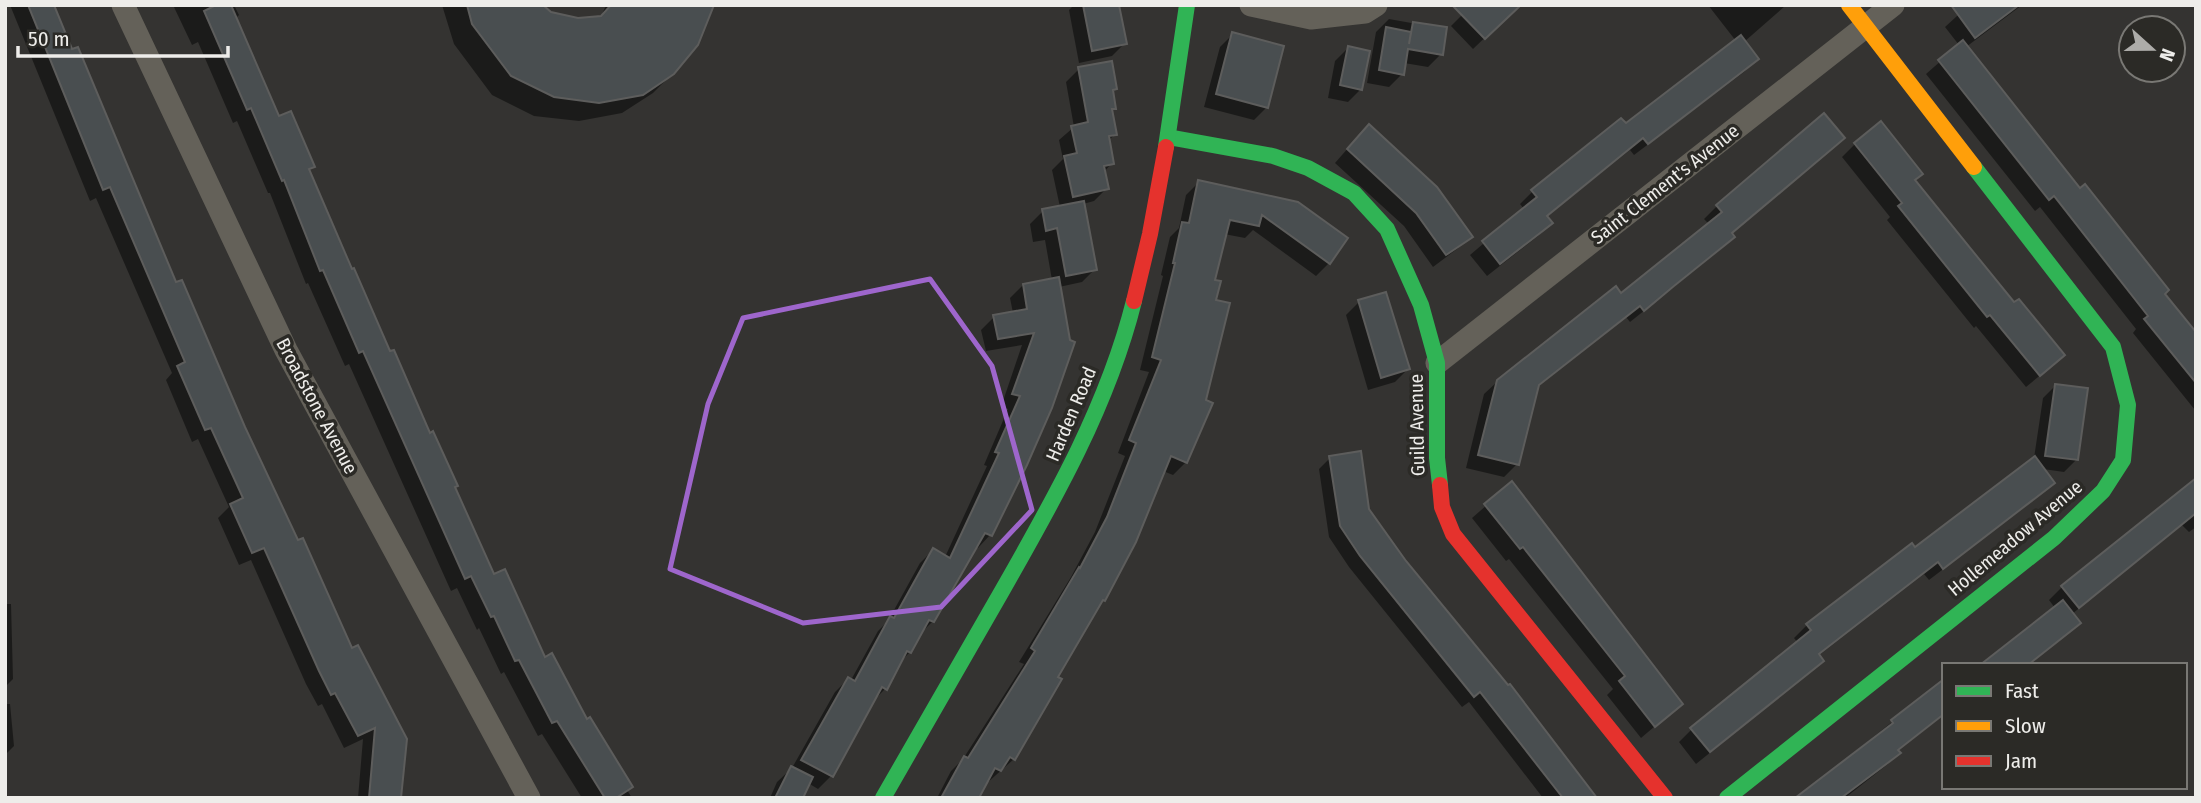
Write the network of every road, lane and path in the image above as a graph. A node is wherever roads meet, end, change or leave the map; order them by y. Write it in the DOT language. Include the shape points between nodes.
graph roads {
  1 [pos="123,5"];
  2 [pos="1187,5"];
  3 [pos="1251,5"];
  4 [pos="1376,5"];
  5 [pos="1849,5"];
  6 [pos="1893,5"];
  7 [pos="1866,25"];
  8 [pos="1168,137"];
  9 [pos="1437,363"];
  10 [pos="521,795"];
  11 [pos="883,798"];
  12 [pos="1665,798"];
  13 [pos="1727,798"];
  1 -- 10 [label="street, Broadstone Avenue" via="286,350"];
  2 -- 8 [label="street, Harden Road"];
  3 -- 4 [label="street" via="1311,18 1365,12"];
  5 -- 7 [label="street, Hollemeadow Avenue"];
  6 -- 7 [label="street, Saint Clement's Avenue"];
  7 -- 9 [label="street, Saint Clement's Avenue"];
  7 -- 13 [label="street, Hollemeadow Avenue" via="2113,347 2128,405 2123,460 2103,491 2054,538"];
  8 -- 9 [label="street, Guild Avenue" via="1273,156 1308,168 1354,193 1387,229 1421,305"];
  8 -- 11 [label="street, Harden Road" via="1125,337 1097,409 1064,483"];
  9 -- 12 [label="street, Guild Avenue" via="1437,458 1442,507 1452,534"];
}
